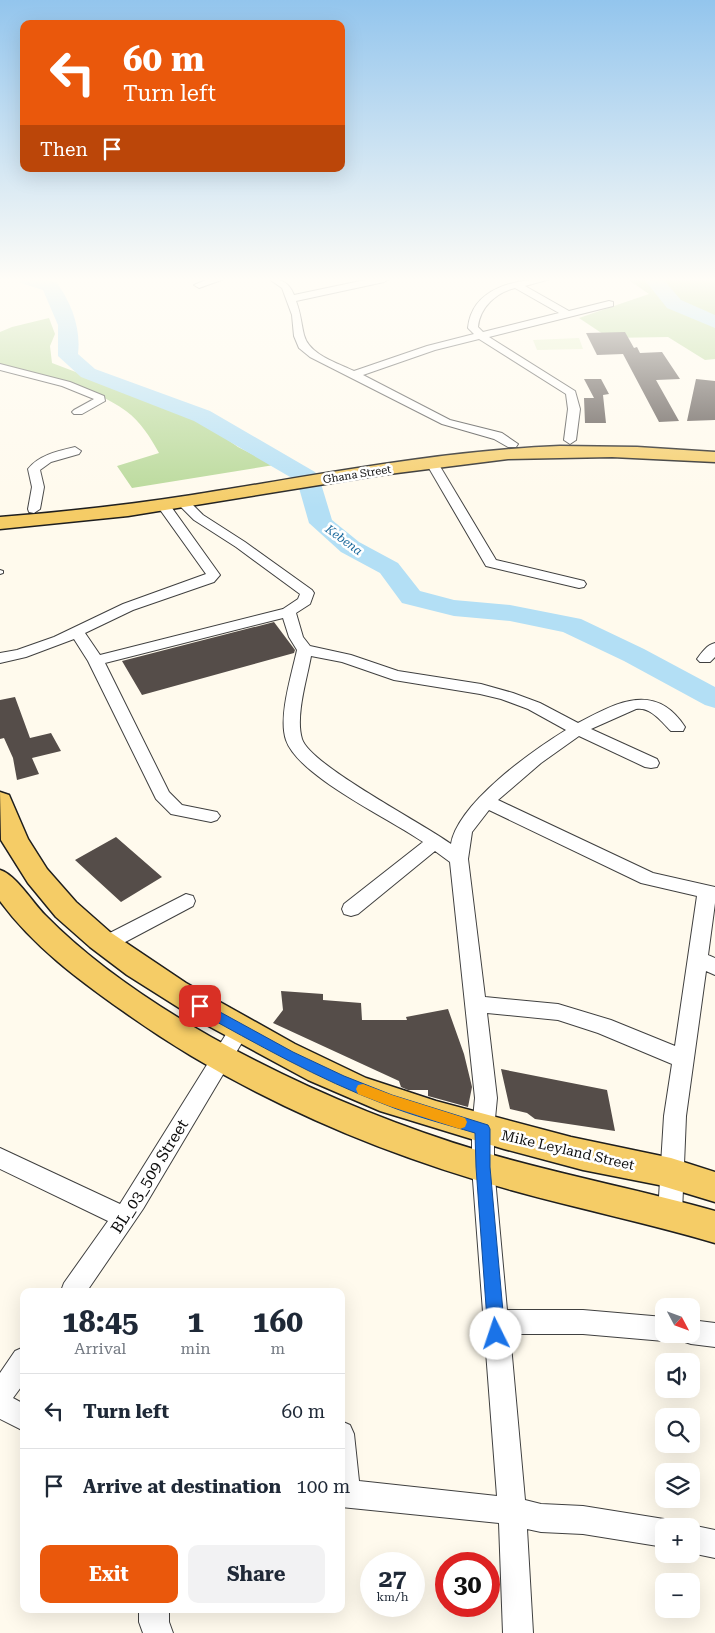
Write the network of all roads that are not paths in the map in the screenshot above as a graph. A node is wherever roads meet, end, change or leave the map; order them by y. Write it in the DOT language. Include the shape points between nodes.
graph roads {
  1 [pos="314,355"];
  2 [pos="409,355"];
  3 [pos="513,355"];
  4 [pos="0,367"];
  5 [pos="23,372"];
  6 [pos="353,374"];
  7 [pos="8,378"];
  8 [pos="78,412"];
  9 [pos="570,440"];
  10 [pos="512,444"];
  11 [pos="715,448"];
  12 [pos="75,450"];
  13 [pos="715,457"];
  14 [pos="432,462"];
  15 [pos="379,465"];
  16 [pos="256,484"];
  17 [pos="182,501"];
  18 [pos="162,504"];
  19 [pos="34,509"];
  20 [pos="0,512"];
  21 [pos="0,523"];
  22 [pos="579,584"];
  23 [pos="288,612"];
  24 [pos="77,632"];
  25 [pos="715,648"];
  26 [pos="306,650"];
  27 [pos="0,658"];
  28 [pos="705,659"];
  29 [pos="96,661"];
  30 [pos="677,727"];
  31 [pos="577,729"];
  32 [pos="651,763"];
  33 [pos="487,802"];
  34 [pos="211,816"];
  35 [pos="2,817"];
  36 [pos="435,841"];
  37 [pos="459,859"];
  38 [pos="0,880"];
  39 [pos="711,894"];
  40 [pos="186,901"];
  41 [pos="352,909"];
  42 [pos="105,944"];
  43 [pos="706,962"];
  44 [pos="475,1004"];
  45 [pos="240,1029"];
  46 [pos="220,1058"];
  47 [pos="683,1059"];
  48 [pos="482,1129"];
  49 [pos="0,1158"];
  50 [pos="483,1167"];
  51 [pos="671,1173"];
  52 [pos="715,1187"];
  53 [pos="670,1213"];
  54 [pos="124,1218"];
  55 [pos="715,1227"];
  56 [pos="74,1288"];
  57 [pos="496,1322"];
  58 [pos="655,1328"];
  59 [pos="700,1333"];
  60 [pos="715,1335"];
  61 [pos="0,1405"];
  62 [pos="20,1416"];
  63 [pos="345,1493"];
  64 [pos="512,1511"];
  65 [pos="655,1532"];
  66 [pos="700,1540"];
  67 [pos="715,1544"];
  68 [pos="154,1613"];
  69 [pos="158,1633"];
  70 [pos="518,1633"];
  1 -- 6 [label="street"];
  2 -- 6 [label="street"];
  3 -- 9 [label="street" via="571,393 574,409"];
  4 -- 5 [label="street"];
  5 -- 7 [label="street"];
  5 -- 8 [label="street" via="100,398"];
  6 -- 10 [label="street" via="446,422 498,436"];
  9 -- 10 [label="main road, Ghana Street"];
  9 -- 11 [label="main road, Ghana Street"];
  10 -- 15 [label="main road, Ghana Street"];
  12 -- 19 [label="street" via="47,460 34,470 38,487"];
  13 -- 14 [label="main road, Ghana Street" via="580,450"];
  14 -- 15 [label="main road, Ghana Street"];
  14 -- 22 [label="street" via="491,563"];
  15 -- 16 [label="main road, Ghana Street"];
  16 -- 17 [label="main road, Ghana Street"];
  16 -- 19 [label="main road, Ghana Street"];
  17 -- 18 [label="main road, Ghana Street"];
  17 -- 23 [label="street" via="199,519 232,538 307,593 305,601"];
  18 -- 21 [label="main road, Ghana Street" via="84,516"];
  18 -- 24 [label="street" via="213,575 128,607"];
  19 -- 20 [label="main road, Ghana Street"];
  23 -- 26 [label="street" via="296,637"];
  23 -- 29 [label="street"];
  24 -- 27 [label="street" via="21,654"];
  24 -- 29 [label="street"];
  25 -- 28 [label="street"];
  26 -- 31 [label="street" via="346,658 394,675 507,696"];
  26 -- 36 [label="street" via="294,708 293,735 300,751 326,772"];
  29 -- 34 [label="street" via="162,795 177,810"];
  30 -- 31 [label="street" via="656,707 638,703 603,714"];
  31 -- 32 [label="street"];
  31 -- 33 [label="street"];
  33 -- 37 [label="street" via="464,831"];
  33 -- 39 [label="street" via="628,870"];
  35 -- 42 [label="main road, Mike Leyland Street" via="18,848 63,906"];
  36 -- 37 [label="street"];
  36 -- 41 [label="street"];
  37 -- 44 [label="street"];
  38 -- 46 [label="main road" via="34,923 92,973 132,1003"];
  39 -- 43 [label="street"];
  40 -- 42 [label="street"];
  42 -- 45 [label="main road, Mike Leyland Street" via="187,999"];
  43 -- 47 [label="street"];
  44 -- 47 [label="street" via="558,1012 604,1026"];
  44 -- 48 [label="street" via="486,1098"];
  45 -- 46 [label="street, BL_03_509 Street"];
  45 -- 48 [label="main road, Mike Leyland Street" via="314,1068 389,1100"];
  46 -- 50 [label="main road" via="323,1108"];
  46 -- 54 [label="street, BL_03_509 Street"];
  47 -- 51 [label="street"];
  48 -- 50 [label="street"];
  48 -- 51 [label="main road, Mike Leyland Street"];
  49 -- 54 [label="street"];
  50 -- 53 [label="main road"];
  50 -- 57 [label="street"];
  51 -- 52 [label="main road, Mike Leyland Street"];
  51 -- 53 [label="street"];
  53 -- 55 [label="main road"];
  54 -- 56 [label="street, BL_03_509 Street"];
  57 -- 58 [label="street" via="583,1322"];
  57 -- 64 [label="street"];
  59 -- 60 [label="street"];
  61 -- 62 [label="street"];
  63 -- 64 [label="street"];
  64 -- 65 [label="street" via="540,1518 583,1520"];
  64 -- 70 [label="street"];
  66 -- 67 [label="street"];
  68 -- 69 [label="street"];
}
